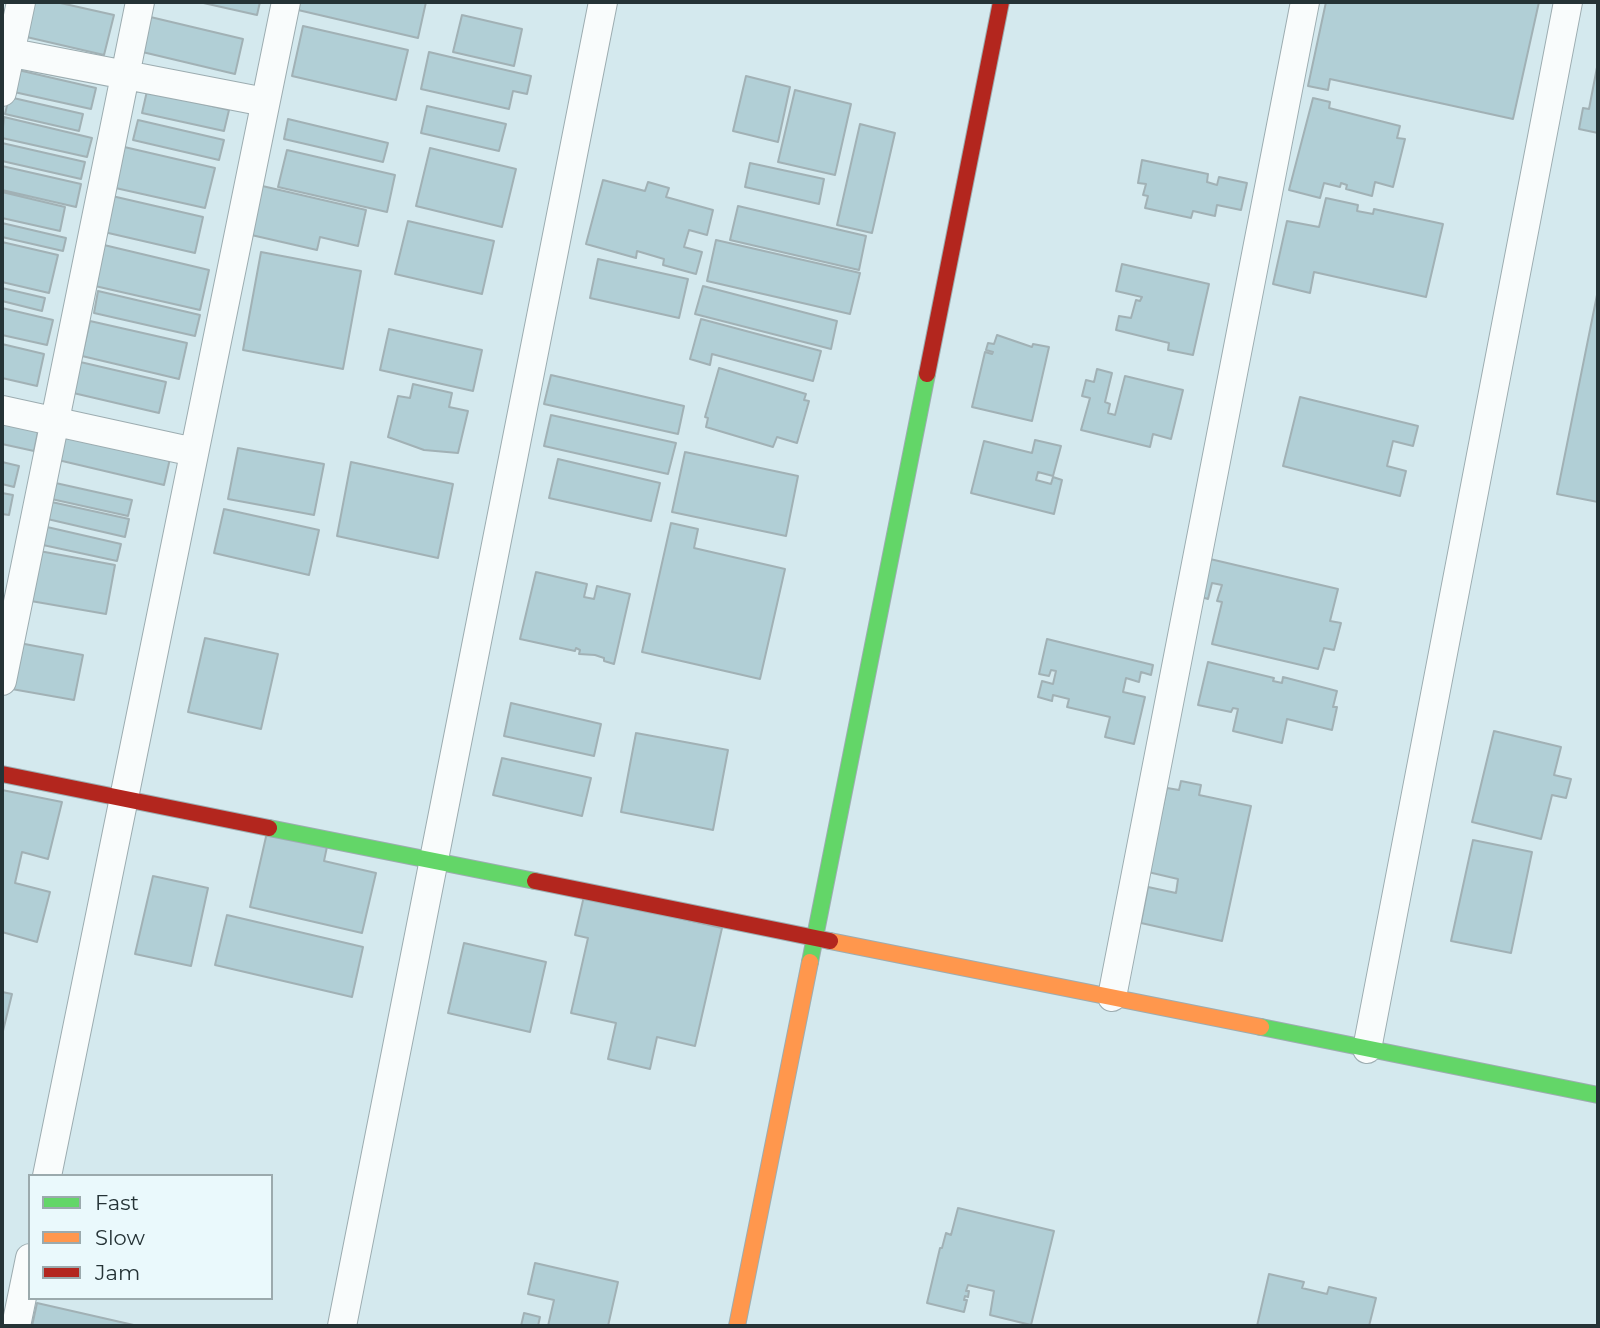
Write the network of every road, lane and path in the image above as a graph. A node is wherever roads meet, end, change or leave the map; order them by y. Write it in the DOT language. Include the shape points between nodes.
graph roads {
  1 [pos="21,2"];
  2 [pos="140,2"];
  3 [pos="286,2"];
  4 [pos="603,2"];
  5 [pos="1001,2"];
  6 [pos="1305,2"];
  7 [pos="1568,2"];
  8 [pos="6,52"];
  9 [pos="125,75"];
  10 [pos="2,92"];
  11 [pos="265,102"];
  12 [pos="2,410"];
  13 [pos="54,421"];
  14 [pos="194,452"];
  15 [pos="2,681"];
  16 [pos="2,774"];
  17 [pos="124,798"];
  18 [pos="434,861"];
  19 [pos="814,937"];
  20 [pos="1112,997"];
  21 [pos="1367,1048"];
  22 [pos="1598,1095"];
  23 [pos="47,1174"];
  24 [pos="28,1268"];
  25 [pos="16,1326"];
  26 [pos="342,1326"];
  27 [pos="737,1326"];
  1 -- 8 [label="street"];
  2 -- 9 [label="street"];
  3 -- 11 [label="street"];
  4 -- 18 [label="street"];
  5 -- 19 [label="street"];
  6 -- 20 [label="street"];
  7 -- 21 [label="street"];
  8 -- 9 [label="street"];
  8 -- 10 [label="street"];
  9 -- 11 [label="street"];
  9 -- 13 [label="street"];
  11 -- 14 [label="street"];
  12 -- 13 [label="street"];
  13 -- 14 [label="street"];
  13 -- 15 [label="street"];
  14 -- 17 [label="street"];
  16 -- 17 [label="street"];
  17 -- 18 [label="street"];
  17 -- 23 [label="street"];
  18 -- 19 [label="street"];
  18 -- 26 [label="street"];
  19 -- 20 [label="street"];
  19 -- 27 [label="street"];
  20 -- 21 [label="street"];
  21 -- 22 [label="street"];
  24 -- 25 [label="street"];
}
